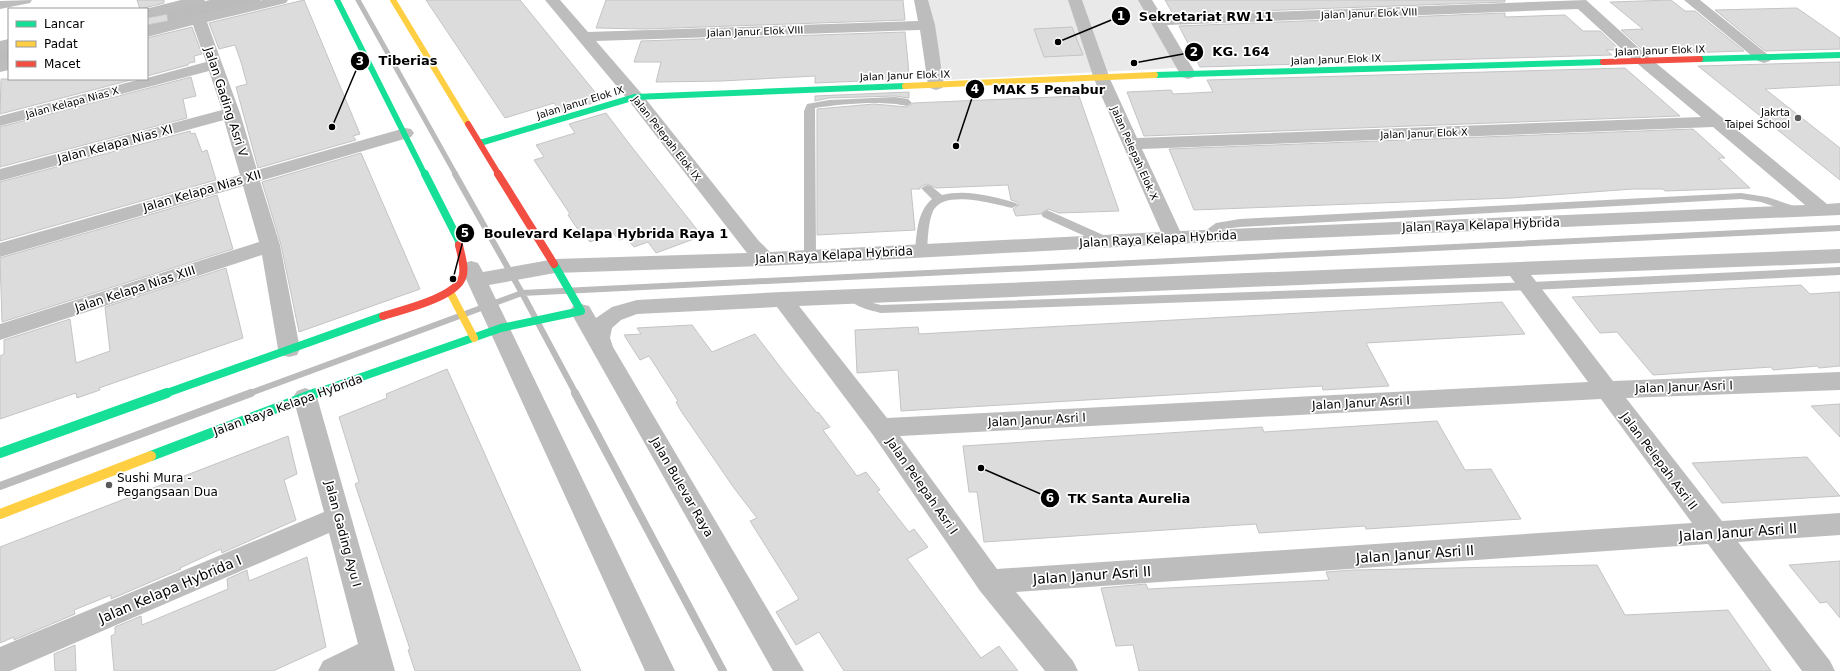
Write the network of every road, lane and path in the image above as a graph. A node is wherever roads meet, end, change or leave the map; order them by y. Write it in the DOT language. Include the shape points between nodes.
graph roads {
  1 [pos="25,0"];
  2 [pos="200,0"];
  3 [pos="281,0"];
  4 [pos="337,0"];
  5 [pos="393,0"];
  6 [pos="552,0"];
  7 [pos="921,0"];
  8 [pos="1075,0"];
  9 [pos="1145,0"];
  10 [pos="1691,0"];
  11 [pos="1697,0"];
  12 [pos="1579,2"];
  13 [pos="0,5"];
  14 [pos="148,13"];
  15 [pos="199,20"];
  16 [pos="1157,21"];
  17 [pos="927,25"];
  18 [pos="148,32"];
  19 [pos="582,37"];
  20 [pos="1840,55"];
  21 [pos="1764,58"];
  22 [pos="1645,62"];
  23 [pos="214,65"];
  24 [pos="1188,74"];
  25 [pos="1102,79"];
  26 [pos="936,85"];
  27 [pos="635,97"];
  28 [pos="907,103"];
  29 [pos="231,113"];
  30 [pos="0,121"];
  31 [pos="1716,122"];
  32 [pos="405,133"];
  33 [pos="480,143"];
  34 [pos="1132,144"];
  35 [pos="0,175"];
  36 [pos="249,177"];
  37 [pos="927,188"];
  38 [pos="940,200"];
  39 [pos="1012,205"];
  40 [pos="1832,210"];
  41 [pos="1047,214"];
  42 [pos="1173,238"];
  43 [pos="459,241"];
  44 [pos="1106,242"];
  45 [pos="270,245"];
  46 [pos="0,250"];
  47 [pos="921,251"];
  48 [pos="810,256"];
  49 [pos="1840,256"];
  50 [pos="765,259"];
  51 [pos="551,269"];
  52 [pos="1840,271"];
  53 [pos="1521,277"];
  54 [pos="483,281"];
  55 [pos="450,292"];
  56 [pos="782,299"];
  57 [pos="575,309"];
  58 [pos="504,324"];
  59 [pos="0,332"];
  60 [pos="474,338"];
  61 [pos="289,349"];
  62 [pos="606,356"];
  63 [pos="1840,381"];
  64 [pos="1606,390"];
  65 [pos="305,397"];
  66 [pos="881,428"];
  67 [pos="0,453"];
  68 [pos="0,514"];
  69 [pos="339,518"];
  70 [pos="1840,524"];
  71 [pos="1714,534"];
  72 [pos="990,582"];
  73 [pos="0,661"];
  74 [pos="377,661"];
  75 [pos="333,671"];
  76 [pos="660,671"];
  77 [pos="790,671"];
  78 [pos="1063,671"];
  79 [pos="1820,671"];
  1 -- 13 [label="street"];
  2 -- 14 [label="street"];
  3 -- 15 [label="street"];
  4 -- 32 [label="main road"];
  5 -- 33 [label="main road"];
  6 -- 19 [label="street, Jalan Pelepah Elok IX"];
  7 -- 17 [label="street"];
  8 -- 25 [label="street, Jalan Pelepah Elok X"];
  9 -- 16 [label="street"];
  10 -- 11 [label="street"];
  10 -- 21 [label="street"];
  12 -- 16 [label="street, Jalan Janur Elok VIII"];
  12 -- 22 [label="street"];
  15 -- 18 [label="street"];
  15 -- 23 [label="street, Jalan Gading Asri V"];
  16 -- 24 [label="street"];
  17 -- 19 [label="street, Jalan Janur Elok VIII"];
  17 -- 26 [label="street"];
  19 -- 27 [label="street, Jalan Pelepah Elok IX"];
  20 -- 21 [label="main road, Jalan Janur Elok IX"];
  21 -- 22 [label="main road, Jalan Janur Elok IX"];
  22 -- 24 [label="main road, Jalan Janur Elok IX"];
  22 -- 31 [label="street"];
  23 -- 29 [label="street, Jalan Gading Asri V"];
  23 -- 30 [label="street, Jalan Kelapa Nias X"];
  24 -- 25 [label="main road, Jalan Janur Elok IX"];
  25 -- 26 [label="main road, Jalan Janur Elok IX"];
  25 -- 34 [label="street, Jalan Pelepah Elok X"];
  26 -- 27 [label="main road, Jalan Janur Elok IX"];
  27 -- 33 [label="main road, Jalan Janur Elok IX"];
  27 -- 50 [label="street, Jalan Pelepah Elok IX" via="751,245"];
  28 -- 48 [label="lane" via="895,100 811,106"];
  29 -- 35 [label="street, Jalan Kelapa Nias XI"];
  29 -- 36 [label="street, Jalan Gading Asri V"];
  31 -- 34 [label="street, Jalan Janur Elok X"];
  31 -- 40 [label="street"];
  32 -- 36 [label="street, Jalan Kelapa Nias XII"];
  32 -- 43 [label="main road"];
  33 -- 51 [label="main road"];
  34 -- 42 [label="street, Jalan Pelepah Elok X"];
  36 -- 45 [label="street, Jalan Gading Asri V"];
  36 -- 46 [label="street, Jalan Kelapa Nias XII"];
  37 -- 38 [label="lane"];
  38 -- 39 [label="lane" via="960,196 991,199"];
  38 -- 47 [label="lane" via="929,208"];
  40 -- 42 [label="street, Jalan Raya Kelapa Hybrida"];
  41 -- 44 [label="lane"];
  42 -- 44 [label="street, Jalan Raya Kelapa Hybrida"];
  43 -- 54 [label="street"];
  43 -- 55 [label="main road" via="463,277 462,282"];
  44 -- 47 [label="street, Jalan Raya Kelapa Hybrida"];
  45 -- 59 [label="street, Jalan Kelapa Nias XIII"];
  45 -- 61 [label="street, Jalan Gading Asri V"];
  47 -- 48 [label="street, Jalan Raya Kelapa Hybrida"];
  48 -- 50 [label="street, Jalan Raya Kelapa Hybrida"];
  49 -- 53 [label="street"];
  50 -- 51 [label="street, Jalan Raya Kelapa Hybrida"];
  51 -- 54 [label="street, Jalan Raya Kelapa Hybrida"];
  51 -- 57 [label="main road"];
  52 -- 53 [label="lane"];
  53 -- 56 [label="street"];
  53 -- 64 [label="street, Jalan Pelepah Asri II"];
  54 -- 58 [label="street"];
  55 -- 60 [label="main road"];
  55 -- 61 [label="main road"];
  56 -- 62 [label="street" via="638,307 624,310 608,319 599,334"];
  56 -- 66 [label="street, Jalan Pelepah Asri I"];
  57 -- 58 [label="main road, Jalan Raya Kelapa Hybrida"];
  57 -- 62 [label="street, Jalan Bulevar Raya"];
  58 -- 60 [label="main road, Jalan Raya Kelapa Hybrida"];
  58 -- 76 [label="street"];
  60 -- 65 [label="main road, Jalan Raya Kelapa Hybrida"];
  61 -- 67 [label="main road"];
  62 -- 77 [label="street, Jalan Bulevar Raya"];
  63 -- 64 [label="street, Jalan Janur Asri I"];
  64 -- 66 [label="street, Jalan Janur Asri I"];
  64 -- 71 [label="street, Jalan Pelepah Asri II"];
  65 -- 68 [label="main road, Jalan Raya Kelapa Hybrida"];
  65 -- 69 [label="street, Jalan Gading Ayu I"];
  66 -- 72 [label="street, Jalan Pelepah Asri I"];
  69 -- 73 [label="street, Jalan Kelapa Hybrida I"];
  69 -- 74 [label="street, Jalan Gading Ayu I"];
  70 -- 71 [label="street, Jalan Janur Asri II"];
  71 -- 72 [label="street, Jalan Janur Asri II"];
  71 -- 79 [label="street, Jalan Pelepah Asri II"];
  72 -- 78 [label="street, Jalan Pelepah Asri I"];
  74 -- 75 [label="street"];
}
